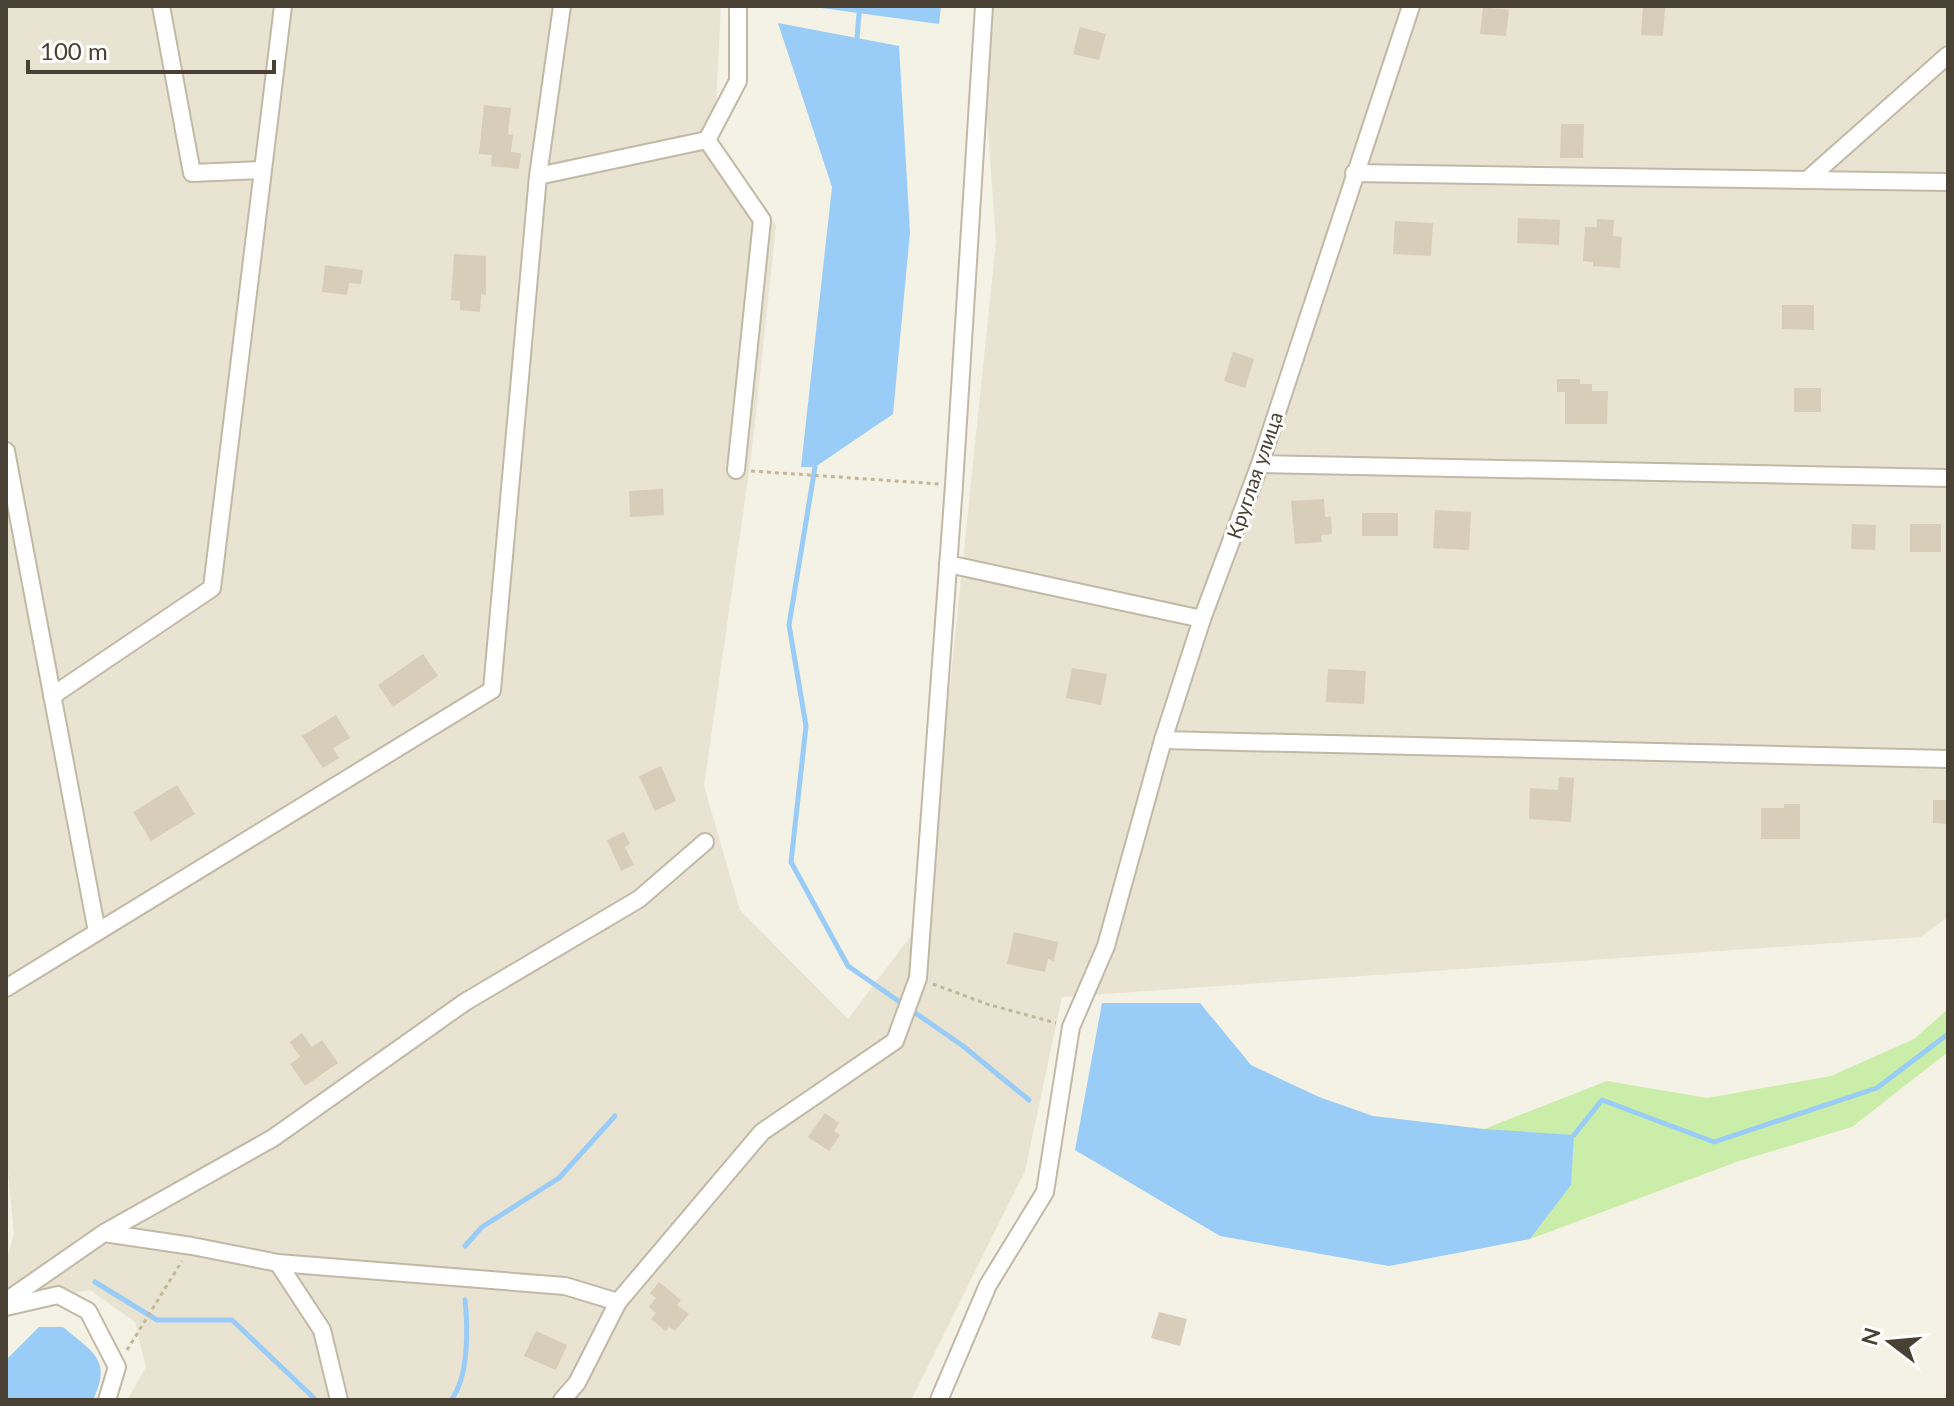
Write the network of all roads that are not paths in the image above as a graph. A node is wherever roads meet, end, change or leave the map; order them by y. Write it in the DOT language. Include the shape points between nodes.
graph roads {
  1 [pos="161,6"];
  2 [pos="283,6"];
  3 [pos="562,6"];
  4 [pos="738,6"];
  5 [pos="984,6"];
  6 [pos="1411,6"];
  7 [pos="1948,55"];
  8 [pos="707,140"];
  9 [pos="261,170"];
  10 [pos="1354,173"];
  11 [pos="538,176"];
  12 [pos="1807,180"];
  13 [pos="1948,182"];
  14 [pos="6,451"];
  15 [pos="1260,464"];
  16 [pos="736,470"];
  17 [pos="1948,478"];
  18 [pos="948,564"];
  19 [pos="1202,619"];
  20 [pos="52,696"];
  21 [pos="1163,740"];
  22 [pos="1948,759"];
  23 [pos="705,842"];
  24 [pos="97,932"];
  25 [pos="6,988"];
  26 [pos="104,1233"];
  27 [pos="278,1263"];
  28 [pos="618,1302"];
  29 [pos="6,1304"];
  30 [pos="107,1400"];
  31 [pos="339,1400"];
  32 [pos="562,1400"];
  33 [pos="939,1400"];
  1 -- 9 [label="street" via="192,173"];
  2 -- 9 [label="street"];
  3 -- 11 [label="street"];
  4 -- 8 [label="street" via="738,81"];
  5 -- 18 [label="street"];
  6 -- 10 [label="street, Круглая улица"];
  7 -- 12 [label="street"];
  8 -- 11 [label="street"];
  8 -- 16 [label="street" via="762,220"];
  9 -- 20 [label="street" via="212,588"];
  10 -- 12 [label="street"];
  10 -- 15 [label="street, Круглая улица"];
  11 -- 24 [label="street" via="492,690"];
  12 -- 13 [label="street"];
  14 -- 20 [label="street"];
  15 -- 17 [label="street"];
  15 -- 19 [label="street, Круглая улица"];
  18 -- 19 [label="street"];
  18 -- 28 [label="street" via="918,978 895,1041 762,1132"];
  19 -- 21 [label="street, Круглая улица"];
  20 -- 24 [label="street"];
  21 -- 22 [label="street"];
  21 -- 33 [label="street, Круглая улица" via="1106,946 1071,1027 1045,1192 988,1285"];
  23 -- 26 [label="street" via="639,899 465,1002 273,1138"];
  24 -- 25 [label="street"];
  26 -- 27 [label="street"];
  26 -- 29 [label="street"];
  27 -- 28 [label="street" via="565,1286"];
  27 -- 31 [label="street" via="322,1330"];
  28 -- 32 [label="street" via="577,1383"];
  29 -- 30 [label="street" via="58,1295 88,1311 117,1367"];
}
